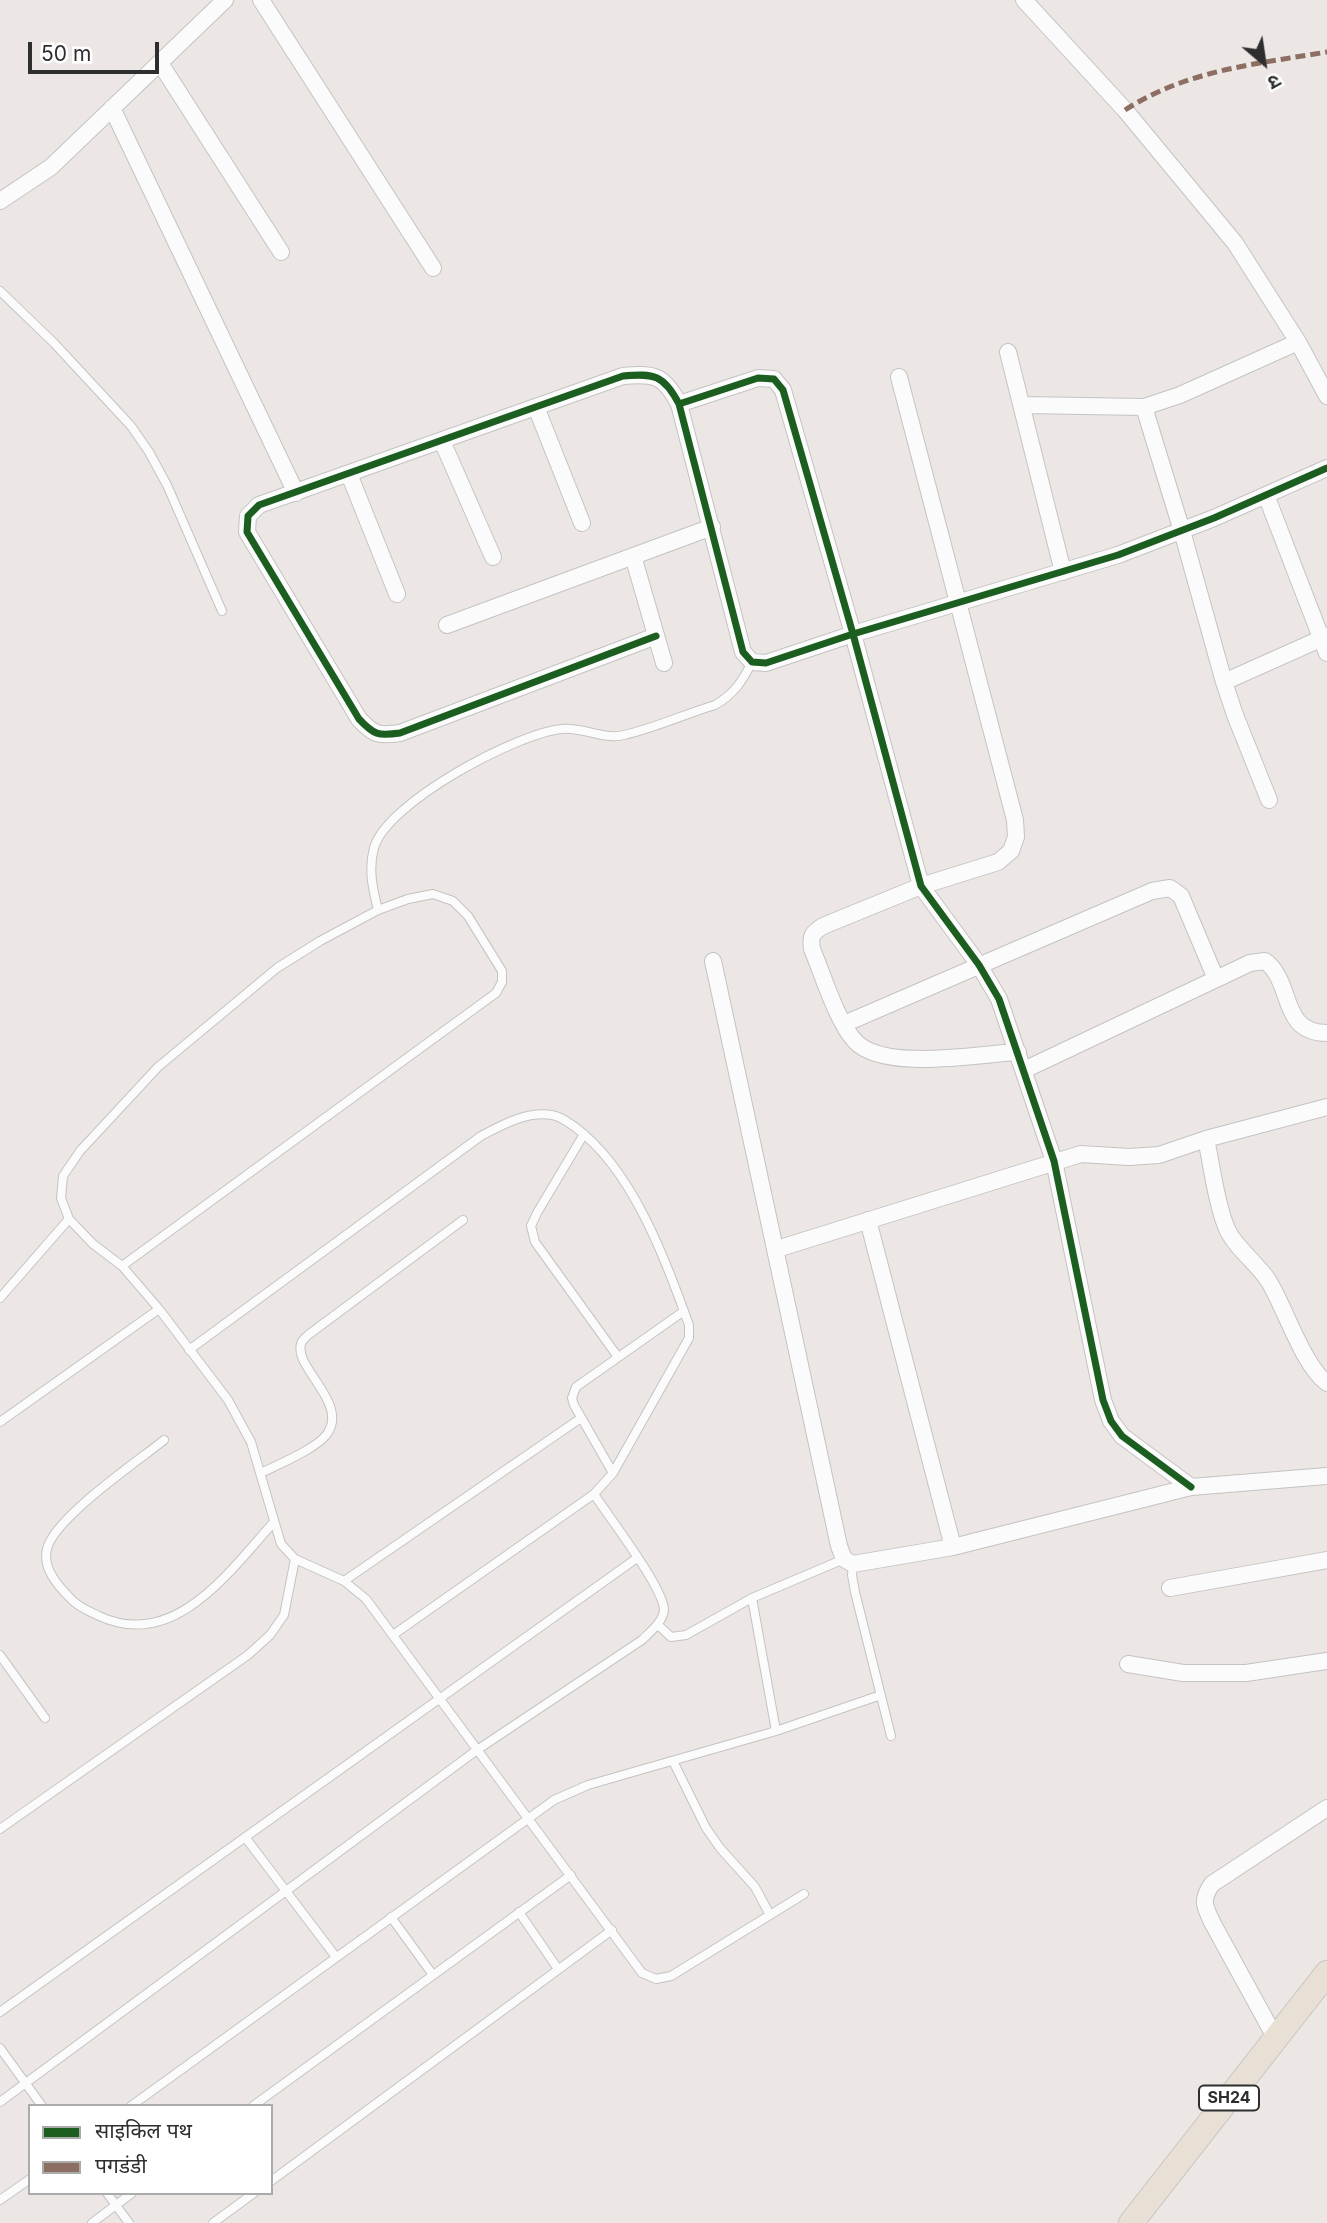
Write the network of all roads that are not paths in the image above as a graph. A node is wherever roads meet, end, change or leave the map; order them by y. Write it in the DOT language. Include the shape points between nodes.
graph roads {
  1 [pos="225,0"];
  2 [pos="261,0"];
  3 [pos="1024,0"];
  4 [pos="160,62"];
  5 [pos="112,108"];
  6 [pos="0,201"];
  7 [pos="281,253"];
  8 [pos="433,268"];
  9 [pos="0,291"];
  10 [pos="1298,342"];
  11 [pos="1008,352"];
  12 [pos="899,377"];
  13 [pos="1324,385"];
  14 [pos="679,404"];
  15 [pos="1023,405"];
  16 [pos="536,407"];
  17 [pos="1144,407"];
  18 [pos="442,441"];
  19 [pos="1327,468"];
  20 [pos="349,474"];
  21 [pos="296,493"];
  22 [pos="1266,495"];
  23 [pos="582,523"];
  24 [pos="712,527"];
  25 [pos="1182,531"];
  26 [pos="633,556"];
  27 [pos="493,557"];
  28 [pos="1063,572"];
  29 [pos="397,594"];
  30 [pos="959,603"];
  31 [pos="222,611"];
  32 [pos="447,625"];
  33 [pos="853,634"];
  34 [pos="656,636"];
  35 [pos="1325,642"];
  36 [pos="752,662"];
  37 [pos="664,663"];
  38 [pos="1224,682"];
  39 [pos="1269,800"];
  40 [pos="920,886"];
  41 [pos="378,910"];
  42 [pos="713,961"];
  43 [pos="979,965"];
  44 [pos="1216,979"];
  45 [pos="844,1024"];
  46 [pos="1327,1033"];
  47 [pos="1018,1052"];
  48 [pos="1024,1070"];
  49 [pos="1327,1107"];
  50 [pos="584,1134"];
  51 [pos="1206,1139"];
  52 [pos="1054,1161"];
  53 [pos="69,1219"];
  54 [pos="463,1220"];
  55 [pos="868,1220"];
  56 [pos="776,1249"];
  57 [pos="122,1266"];
  58 [pos="0,1298"];
  59 [pos="159,1309"];
  60 [pos="684,1311"];
  61 [pos="189,1350"];
  62 [pos="618,1357"];
  63 [pos="1327,1383"];
  64 [pos="581,1418"];
  65 [pos="0,1422"];
  66 [pos="164,1440"];
  67 [pos="261,1473"];
  68 [pos="613,1474"];
  69 [pos="1327,1476"];
  70 [pos="1191,1487"];
  71 [pos="594,1494"];
  72 [pos="273,1523"];
  73 [pos="953,1547"];
  74 [pos="637,1558"];
  75 [pos="295,1559"];
  76 [pos="1327,1560"];
  77 [pos="849,1561"];
  78 [pos="344,1581"];
  79 [pos="1170,1588"];
  80 [pos="752,1598"];
  81 [pos="658,1625"];
  82 [pos="393,1635"];
  83 [pos="0,1655"];
  84 [pos="1327,1661"];
  85 [pos="1128,1664"];
  86 [pos="881,1695"];
  87 [pos="439,1698"];
  88 [pos="45,1717"];
  89 [pos="776,1731"];
  90 [pos="891,1736"];
  91 [pos="477,1750"];
  92 [pos="673,1761"];
  93 [pos="1327,1808"];
  94 [pos="528,1817"];
  95 [pos="0,1829"];
  96 [pos="245,1837"];
  97 [pos="571,1875"];
  98 [pos="287,1891"];
  99 [pos="804,1894"];
  100 [pos="519,1912"];
  101 [pos="770,1915"];
  102 [pos="391,1917"];
  103 [pos="612,1930"];
  104 [pos="336,1957"];
  105 [pos="558,1969"];
  106 [pos="1327,1973"];
  107 [pos="433,1975"];
  108 [pos="0,2012"];
  109 [pos="1276,2039"];
  110 [pos="0,2048"];
  111 [pos="26,2083"];
  112 [pos="0,2102"];
  113 [pos="41,2104"];
  114 [pos="134,2104"];
  115 [pos="256,2104"];
  116 [pos="28,2180"];
  117 [pos="273,2180"];
  118 [pos="108,2195"];
  119 [pos="129,2195"];
  120 [pos="251,2195"];
  121 [pos="0,2200"];
  122 [pos="116,2205"];
  123 [pos="92,2223"];
  124 [pos="129,2223"];
  125 [pos="213,2223"];
  126 [pos="1131,2223"];
  1 -- 4 [label="street"];
  2 -- 8 [label="street"];
  3 -- 10 [label="street" via="1212,214"];
  4 -- 5 [label="street"];
  4 -- 7 [label="street"];
  5 -- 6 [label="street" via="51,166"];
  5 -- 21 [label="street"];
  9 -- 31 [label="lane" via="131,426 167,485"];
  10 -- 13 [label="street"];
  10 -- 17 [label="street"];
  11 -- 15 [label="street"];
  12 -- 30 [label="street"];
  14 -- 16 [label="street" via="659,377 646,374 623,376"];
  14 -- 24 [label="street"];
  14 -- 33 [label="street" via="758,378 774,379 783,390"];
  15 -- 17 [label="street"];
  15 -- 28 [label="street"];
  16 -- 18 [label="street"];
  16 -- 23 [label="street"];
  17 -- 25 [label="street"];
  18 -- 20 [label="street"];
  18 -- 27 [label="street"];
  19 -- 22 [label="street"];
  20 -- 21 [label="street"];
  20 -- 29 [label="street"];
  21 -- 34 [label="street" via="259,505 247,516 247,532 371,732 400,733"];
  22 -- 25 [label="street"];
  22 -- 35 [label="street"];
  24 -- 26 [label="street"];
  24 -- 36 [label="street" via="743,652"];
  25 -- 28 [label="street"];
  25 -- 38 [label="street"];
  26 -- 32 [label="street"];
  26 -- 34 [label="street"];
  28 -- 30 [label="street"];
  30 -- 33 [label="street"];
  30 -- 40 [label="street" via="1016,837 1011,851 998,862"];
  33 -- 36 [label="street" via="766,663"];
  33 -- 40 [label="street"];
  34 -- 37 [label="street"];
  35 -- 38 [label="street"];
  36 -- 41 [label="lane" via="741,685 715,705 623,735 605,737 563,729 541,733 442,781 406,807 383,829 374,846 372,886"];
  38 -- 39 [label="street"];
  40 -- 43 [label="street"];
  40 -- 45 [label="street" via="813,932 812,949"];
  41 -- 53 [label="lane" via="278,968 159,1067 63,1175 61,1198"];
  41 -- 57 [label="lane" via="433,894 453,901 468,916 502,971 496,993"];
  42 -- 56 [label="street"];
  43 -- 44 [label="street" via="1152,891 1170,888 1181,896"];
  43 -- 45 [label="street"];
  43 -- 47 [label="street" via="999,999"];
  44 -- 46 [label="street" via="1265,961 1274,967 1296,1020 1303,1028"];
  44 -- 48 [label="street"];
  45 -- 47 [label="street" via="856,1043 874,1054 902,1060"];
  47 -- 48 [label="street"];
  48 -- 52 [label="street"];
  49 -- 51 [label="street"];
  50 -- 60 [label="lane" via="638,1204"];
  50 -- 61 [label="lane" via="552,1115 508,1121 481,1136"];
  50 -- 62 [label="lane" via="531,1226 535,1242"];
  51 -- 52 [label="street" via="1159,1155 1081,1154"];
  51 -- 63 [label="street" via="1225,1225 1267,1278 1308,1360"];
  52 -- 55 [label="street"];
  52 -- 70 [label="street" via="1096,1370 1111,1421 1122,1436"];
  53 -- 57 [label="lane"];
  53 -- 58 [label="lane"];
  54 -- 67 [label="lane" via="308,1335 301,1344 302,1354 330,1405 333,1421 316,1443"];
  55 -- 56 [label="street"];
  55 -- 73 [label="street"];
  56 -- 77 [label="street" via="836,1533"];
  57 -- 59 [label="lane"];
  59 -- 61 [label="lane"];
  59 -- 65 [label="lane"];
  60 -- 62 [label="lane"];
  60 -- 68 [label="lane" via="690,1338"];
  61 -- 67 [label="lane" via="233,1409"];
  62 -- 64 [label="lane" via="576,1387 572,1398"];
  64 -- 68 [label="lane"];
  64 -- 78 [label="lane"];
  66 -- 72 [label="lane" via="71,1515 47,1549 48,1566 58,1586 80,1607 115,1623 143,1625 169,1619 218,1584"];
  67 -- 72 [label="lane"];
  68 -- 71 [label="lane"];
  69 -- 70 [label="street"];
  70 -- 73 [label="street"];
  71 -- 74 [label="lane"];
  71 -- 82 [label="lane"];
  72 -- 75 [label="lane" via="281,1544"];
  73 -- 77 [label="street"];
  74 -- 81 [label="lane" via="659,1591 664,1610"];
  74 -- 87 [label="lane"];
  75 -- 78 [label="lane"];
  75 -- 95 [label="lane" via="284,1615 270,1635"];
  76 -- 79 [label="street"];
  77 -- 80 [label="lane"];
  77 -- 86 [label="lane"];
  78 -- 82 [label="lane" via="366,1599"];
  80 -- 81 [label="lane" via="686,1634 671,1637"];
  80 -- 89 [label="lane"];
  81 -- 91 [label="lane"];
  82 -- 87 [label="lane"];
  83 -- 88 [label="lane"];
  84 -- 85 [label="street" via="1246,1673 1184,1673"];
  86 -- 89 [label="lane"];
  86 -- 90 [label="lane"];
  87 -- 91 [label="lane"];
  87 -- 96 [label="lane"];
  89 -- 92 [label="lane"];
  91 -- 94 [label="lane"];
  91 -- 98 [label="lane"];
  92 -- 94 [label="lane" via="588,1786"];
  92 -- 101 [label="lane" via="706,1828 755,1887"];
  93 -- 109 [label="street" via="1212,1884 1205,1894 1213,1924"];
  94 -- 97 [label="lane"];
  94 -- 102 [label="lane"];
  96 -- 98 [label="lane"];
  96 -- 108 [label="lane"];
  97 -- 100 [label="lane"];
  97 -- 103 [label="lane"];
  98 -- 104 [label="lane"];
  98 -- 111 [label="lane"];
  99 -- 101 [label="lane"];
  100 -- 105 [label="lane"];
  100 -- 107 [label="lane"];
  101 -- 103 [label="lane" via="671,1976 656,1979 642,1973"];
  102 -- 104 [label="lane"];
  102 -- 107 [label="lane"];
  103 -- 105 [label="lane"];
  104 -- 114 [label="lane"];
  105 -- 117 [label="lane"];
  106 -- 109 [label="main road, SH24"];
  107 -- 115 [label="lane"];
  109 -- 126 [label="main road, SH24"];
  110 -- 111 [label="lane"];
  111 -- 112 [label="lane"];
  111 -- 113 [label="lane"];
  116 -- 121 [label="lane"];
  118 -- 122 [label="lane"];
  119 -- 122 [label="lane"];
  120 -- 125 [label="lane"];
  122 -- 123 [label="lane"];
  122 -- 124 [label="lane"];
}
